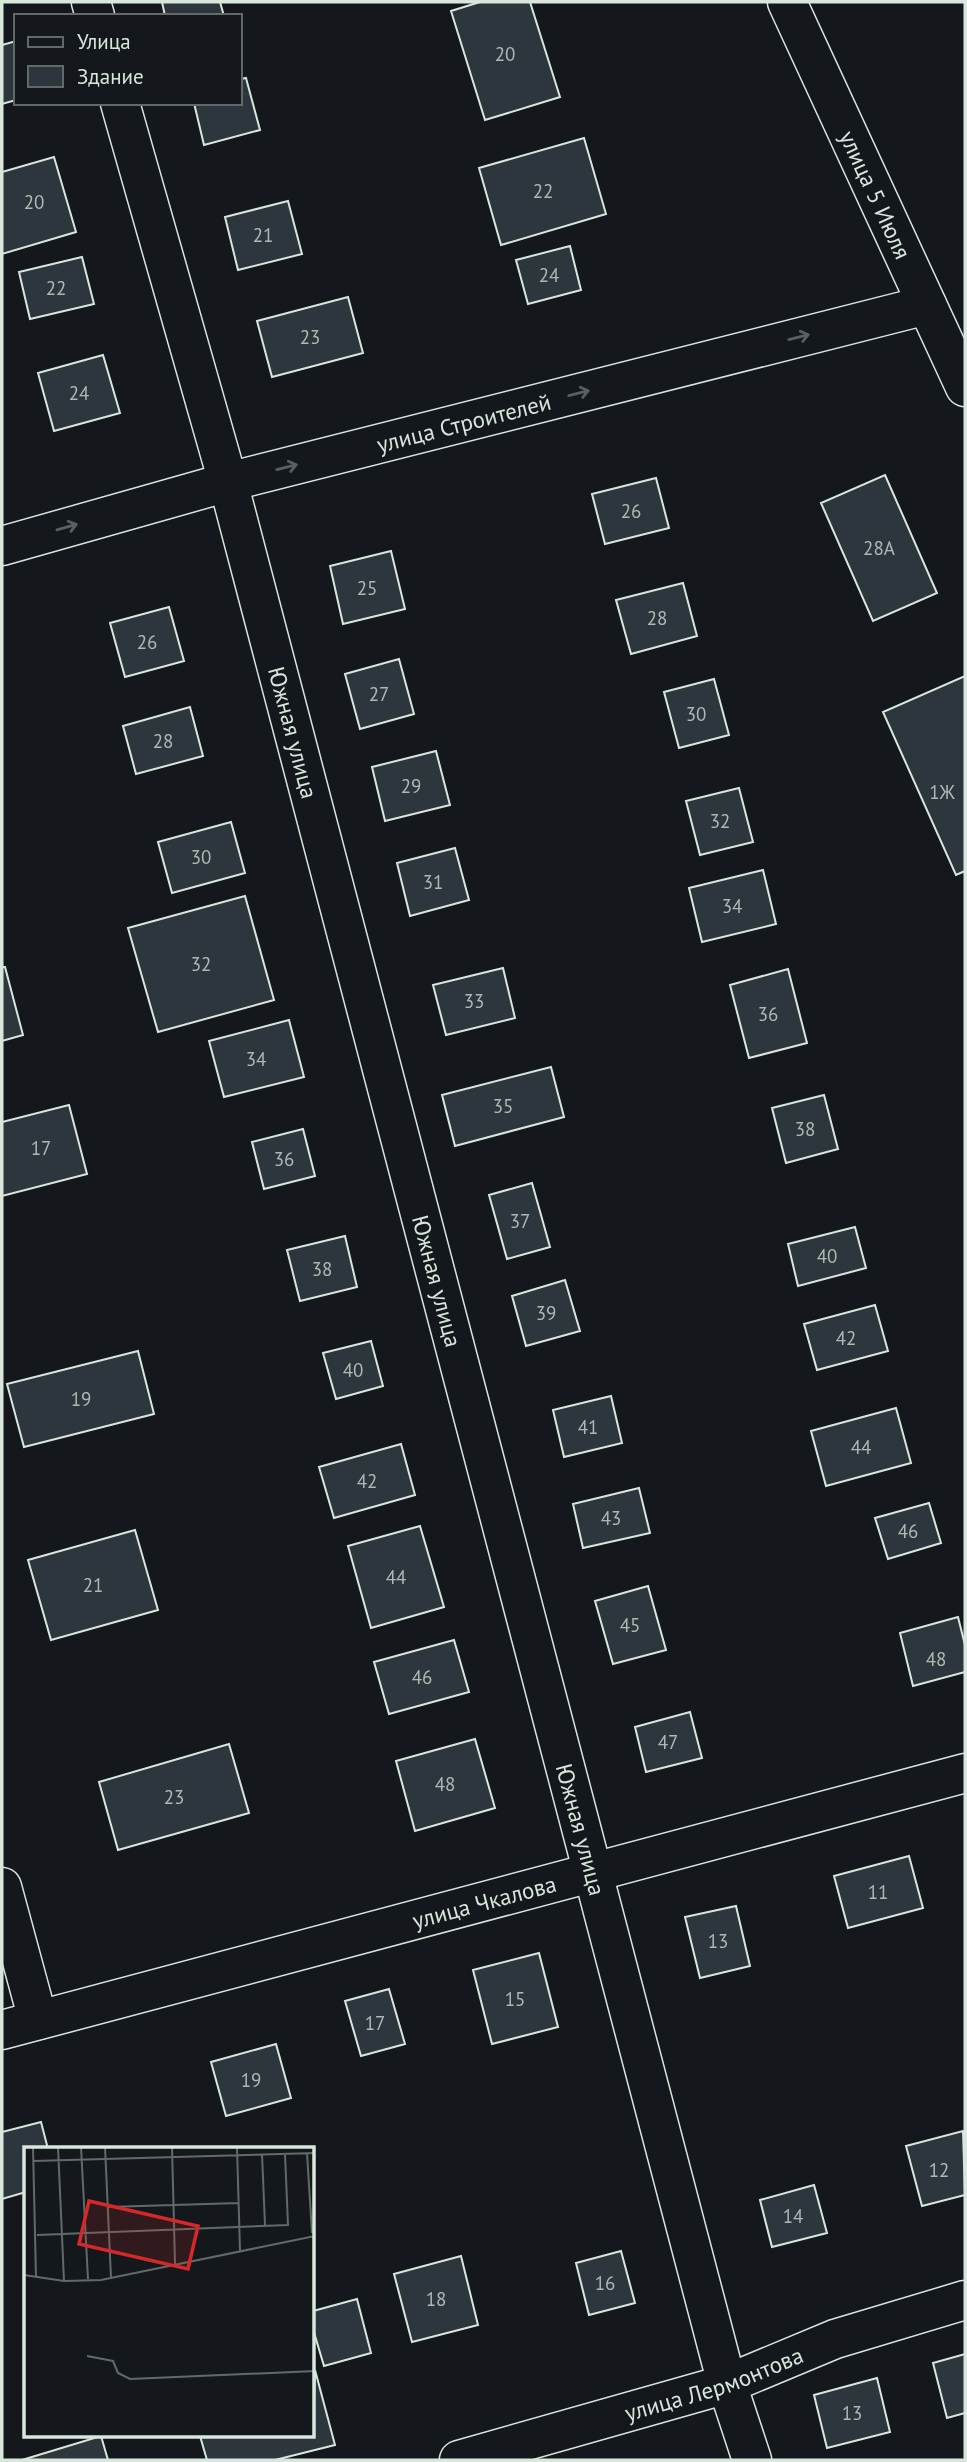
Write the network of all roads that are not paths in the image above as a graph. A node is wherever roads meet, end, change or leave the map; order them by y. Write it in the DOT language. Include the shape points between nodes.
graph roads {
  1 [pos="787,2"];
  2 [pos="121,105"];
  3 [pos="927,305"];
  4 [pos="965,387"];
  5 [pos="228,482"];
  6 [pos="2,546"];
  7 [pos="965,1773"];
  8 [pos="593,1873"];
  9 [pos="2,1887"];
  10 [pos="38,2020"];
  11 [pos="2,2030"];
  12 [pos="965,2300"];
  13 [pos="727,2384"];
  14 [pos="459,2460"];
  15 [pos="752,2460"];
  1 -- 3 [label="main road, улица 5 Июля"];
  2 -- 5 [label="main road, Южная улица"];
  3 -- 4 [label="main road, улица 5 Июля"];
  5 -- 3 [label="main road, улица Строителей, one-way"];
  6 -- 5 [label="main road, улица Строителей, one-way"];
  5 -- 8 [label="main road, Южная улица"];
  7 -- 8 [label="main road, улица Чкалова"];
  8 -- 10 [label="main road, улица Чкалова"];
  8 -- 13 [label="main road, Южная улица"];
  9 -- 10 [label="main road"];
  10 -- 11 [label="main road, улица Чкалова"];
  12 -- 13 [label="main road, улица Лермонтова" via="835,2339"];
  13 -- 14 [label="main road, улица Лермонтова"];
  13 -- 15 [label="main road, Южная улица"];
}
